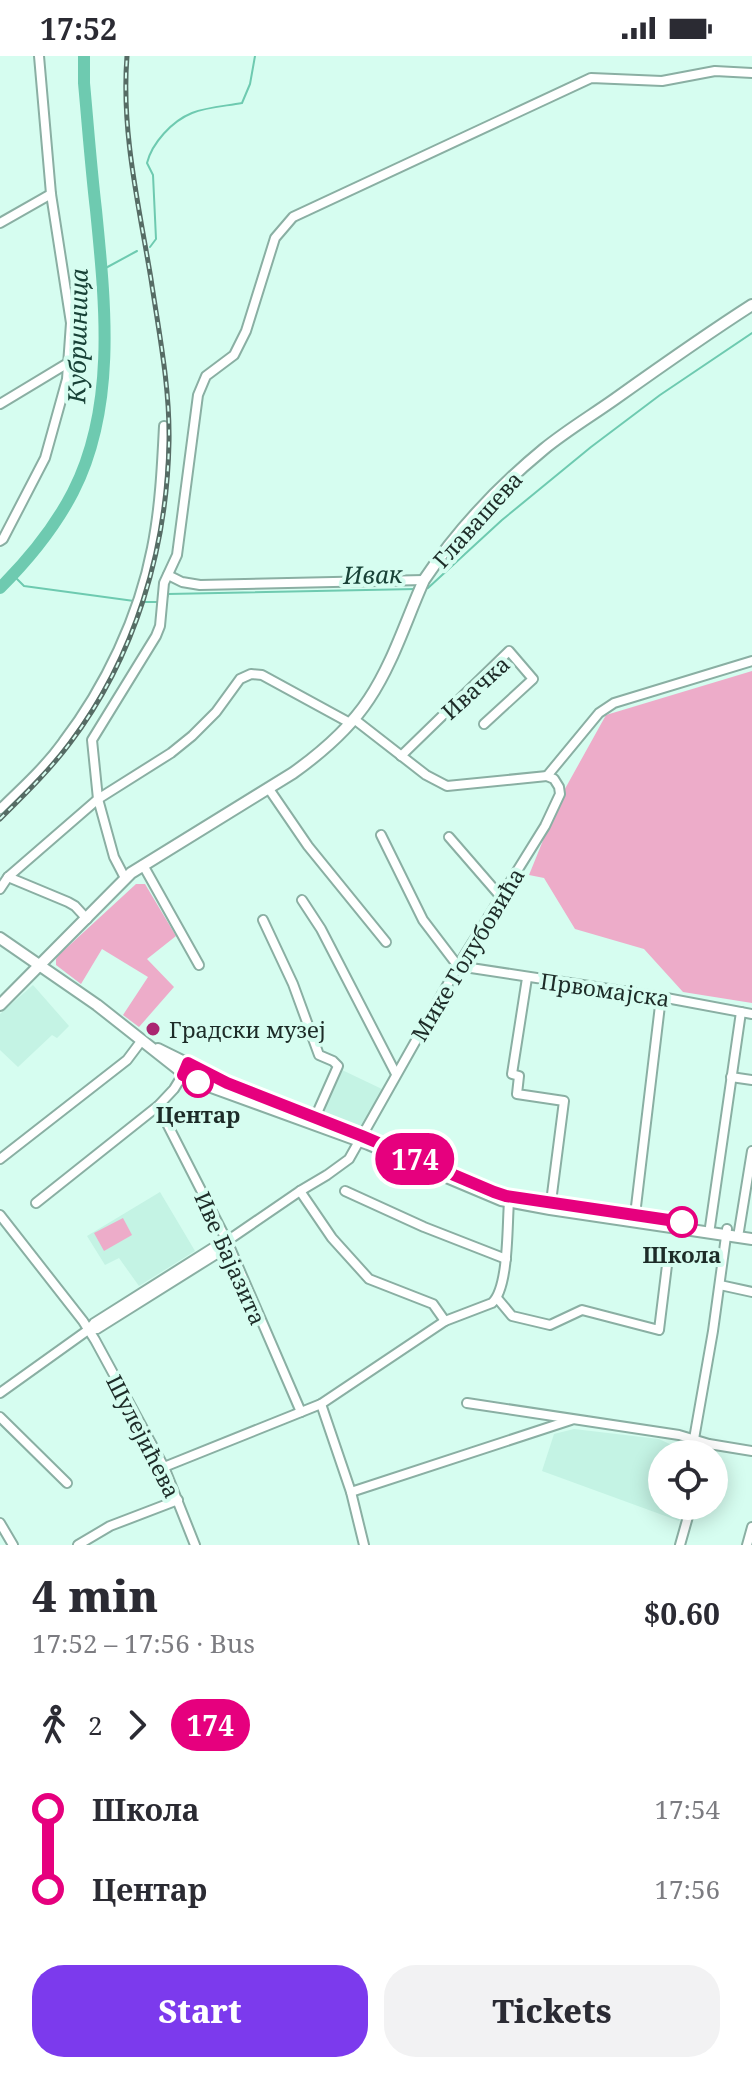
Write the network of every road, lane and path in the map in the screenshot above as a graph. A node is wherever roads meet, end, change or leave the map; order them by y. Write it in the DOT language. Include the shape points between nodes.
graph roads {
  1 [pos="39,56"];
  2 [pos="752,73"];
  3 [pos="51,194"];
  4 [pos="0,223"];
  5 [pos="752,305"];
  6 [pos="68,363"];
  7 [pos="0,404"];
  8 [pos="164,426"];
  9 [pos="0,541"];
  10 [pos="168,575"];
  11 [pos="422,583"];
  12 [pos="752,661"];
  13 [pos="352,721"];
  14 [pos="484,724"];
  15 [pos="401,756"];
  16 [pos="547,776"];
  17 [pos="269,789"];
  18 [pos="98,799"];
  19 [pos="0,809"];
  20 [pos="381,835"];
  21 [pos="449,837"];
  22 [pos="143,865"];
  23 [pos="8,877"];
  24 [pos="125,878"];
  25 [pos="0,889"];
  26 [pos="501,897"];
  27 [pos="302,900"];
  28 [pos="87,919"];
  29 [pos="263,920"];
  30 [pos="0,938"];
  31 [pos="386,942"];
  32 [pos="40,965"];
  33 [pos="199,965"];
  34 [pos="458,966"];
  35 [pos="527,978"];
  36 [pos="661,997"];
  37 [pos="0,1005"];
  38 [pos="741,1012"];
  39 [pos="752,1014"];
  40 [pos="142,1040"];
  41 [pos="188,1063"];
  42 [pos="396,1074"];
  43 [pos="183,1075"];
  44 [pos="731,1077"];
  45 [pos="752,1080"];
  46 [pos="158,1106"];
  47 [pos="314,1121"];
  48 [pos="361,1139"];
  49 [pos="752,1151"];
  50 [pos="0,1159"];
  51 [pos="300,1191"];
  52 [pos="345,1191"];
  53 [pos="509,1202"];
  54 [pos="551,1202"];
  55 [pos="36,1203"];
  56 [pos="0,1215"];
  57 [pos="635,1215"];
  58 [pos="710,1227"];
  59 [pos="739,1231"];
  60 [pos="726,1232"];
  61 [pos="752,1233"];
  62 [pos="752,1239"];
  63 [pos="227,1241"];
  64 [pos="668,1257"];
  65 [pos="506,1259"];
  66 [pos="720,1285"];
  67 [pos="752,1292"];
  68 [pos="497,1298"];
  69 [pos="445,1321"];
  70 [pos="88,1330"];
  71 [pos="0,1393"];
  72 [pos="467,1403"];
  73 [pos="321,1404"];
  74 [pos="301,1412"];
  75 [pos="0,1417"];
  76 [pos="576,1419"];
  77 [pos="694,1439"];
  78 [pos="697,1440"];
  79 [pos="728,1447"];
  80 [pos="752,1451"];
  81 [pos="164,1467"];
  82 [pos="67,1483"];
  83 [pos="351,1492"];
  84 [pos="178,1500"];
  85 [pos="687,1520"];
  86 [pos="0,1523"];
  87 [pos="752,1527"];
  88 [pos="13,1545"];
  89 [pos="78,1545"];
  90 [pos="195,1545"];
  91 [pos="364,1545"];
  92 [pos="680,1545"];
  93 [pos="747,1545"];
  1 -- 3 [label="street"];
  2 -- 10 [label="street" via="715,71 662,81 591,78 293,217 275,238 234,355 206,376 198,395 177,555"];
  3 -- 4 [label="street"];
  3 -- 6 [label="street" via="71,323"];
  5 -- 11 [label="main road, Главашева" via="541,452 479,513"];
  6 -- 7 [label="street"];
  6 -- 9 [label="street" via="45,458"];
  8 -- 19 [label="street" via="160,501 133,617 99,686 63,742"];
  10 -- 11 [label="street" via="200,585"];
  10 -- 18 [label="street" via="156,636 92,740"];
  11 -- 13 [label="main road, Главашева" via="382,676"];
  12 -- 16 [label="street" via="614,703 599,713"];
  13 -- 15 [label="street"];
  13 -- 17 [label="main road, Главашева"];
  13 -- 18 [label="street" via="251,674 235,684 192,736"];
  14 -- 15 [label="street, Ивачка" via="533,679 509,651"];
  15 -- 16 [label="street" via="447,786"];
  16 -- 26 [label="street, Мике Голубовића" via="560,794"];
  17 -- 22 [label="main road, Главашева"];
  17 -- 31 [label="street"];
  18 -- 23 [label="street"];
  18 -- 24 [label="street"];
  20 -- 34 [label="street" via="423,920"];
  21 -- 26 [label="street"];
  22 -- 24 [label="main road, Главашева"];
  22 -- 33 [label="street"];
  23 -- 25 [label="street"];
  23 -- 28 [label="street" via="68,902"];
  24 -- 28 [label="main road, Главашева"];
  26 -- 34 [label="street, Мике Голубовића"];
  27 -- 42 [label="street"];
  28 -- 32 [label="main road, Главашева"];
  29 -- 47 [label="street" via="319,1055 338,1066"];
  30 -- 32 [label="main road"];
  32 -- 37 [label="main road, Главашева"];
  32 -- 40 [label="main road"];
  34 -- 35 [label="street, Првомајска"];
  34 -- 42 [label="street, Мике Голубовића"];
  35 -- 36 [label="street, Првомајска"];
  35 -- 54 [label="street" via="512,1074 519,1076 517,1094 564,1101"];
  36 -- 38 [label="street, Првомајска"];
  36 -- 57 [label="street"];
  38 -- 39 [label="street, Првомајска"];
  38 -- 44 [label="street"];
  40 -- 41 [label="main road"];
  40 -- 43 [label="main road"];
  40 -- 50 [label="street" via="127,1060"];
  41 -- 43 [label="street"];
  41 -- 47 [label="main road"];
  42 -- 48 [label="street, Мике Голубовића"];
  43 -- 46 [label="street"];
  43 -- 47 [label="main road"];
  44 -- 45 [label="street"];
  44 -- 58 [label="street"];
  46 -- 55 [label="street"];
  46 -- 63 [label="street, Иве Бајазита"];
  47 -- 48 [label="main road"];
  48 -- 51 [label="street, Мике Голубовића" via="344,1163"];
  48 -- 53 [label="main road"];
  48 -- 54 [label="main road" via="506,1196"];
  49 -- 59 [label="street"];
  51 -- 63 [label="street, Мике Голубовића"];
  51 -- 69 [label="street" via="369,1279 433,1304"];
  52 -- 65 [label="street"];
  53 -- 60 [label="main road"];
  53 -- 65 [label="street"];
  54 -- 57 [label="main road"];
  56 -- 70 [label="street, Шулејићева"];
  57 -- 58 [label="main road"];
  58 -- 60 [label="main road"];
  59 -- 60 [label="main road"];
  59 -- 61 [label="main road"];
  60 -- 62 [label="main road"];
  60 -- 66 [label="street"];
  63 -- 70 [label="street, Мике Голубовића"];
  63 -- 74 [label="street, Иве Бајазита"];
  64 -- 68 [label="street" via="659,1330 582,1310 550,1325 512,1316"];
  65 -- 68 [label="street"];
  66 -- 67 [label="street"];
  66 -- 77 [label="street"];
  68 -- 69 [label="street"];
  69 -- 73 [label="street"];
  70 -- 71 [label="street, Мике Голубовића"];
  70 -- 81 [label="street, Шулејићева"];
  72 -- 76 [label="street"];
  73 -- 74 [label="street"];
  73 -- 83 [label="street"];
  74 -- 81 [label="street"];
  75 -- 82 [label="street"];
  76 -- 77 [label="street"];
  76 -- 83 [label="street"];
  77 -- 78 [label="street"];
  79 -- 80 [label="street"];
  81 -- 84 [label="street, Шулејићева"];
  83 -- 91 [label="street"];
  84 -- 89 [label="street" via="110,1526"];
  84 -- 90 [label="street, Шулејићева"];
  85 -- 92 [label="street"];
  86 -- 88 [label="street"];
  87 -- 93 [label="street"];
}
